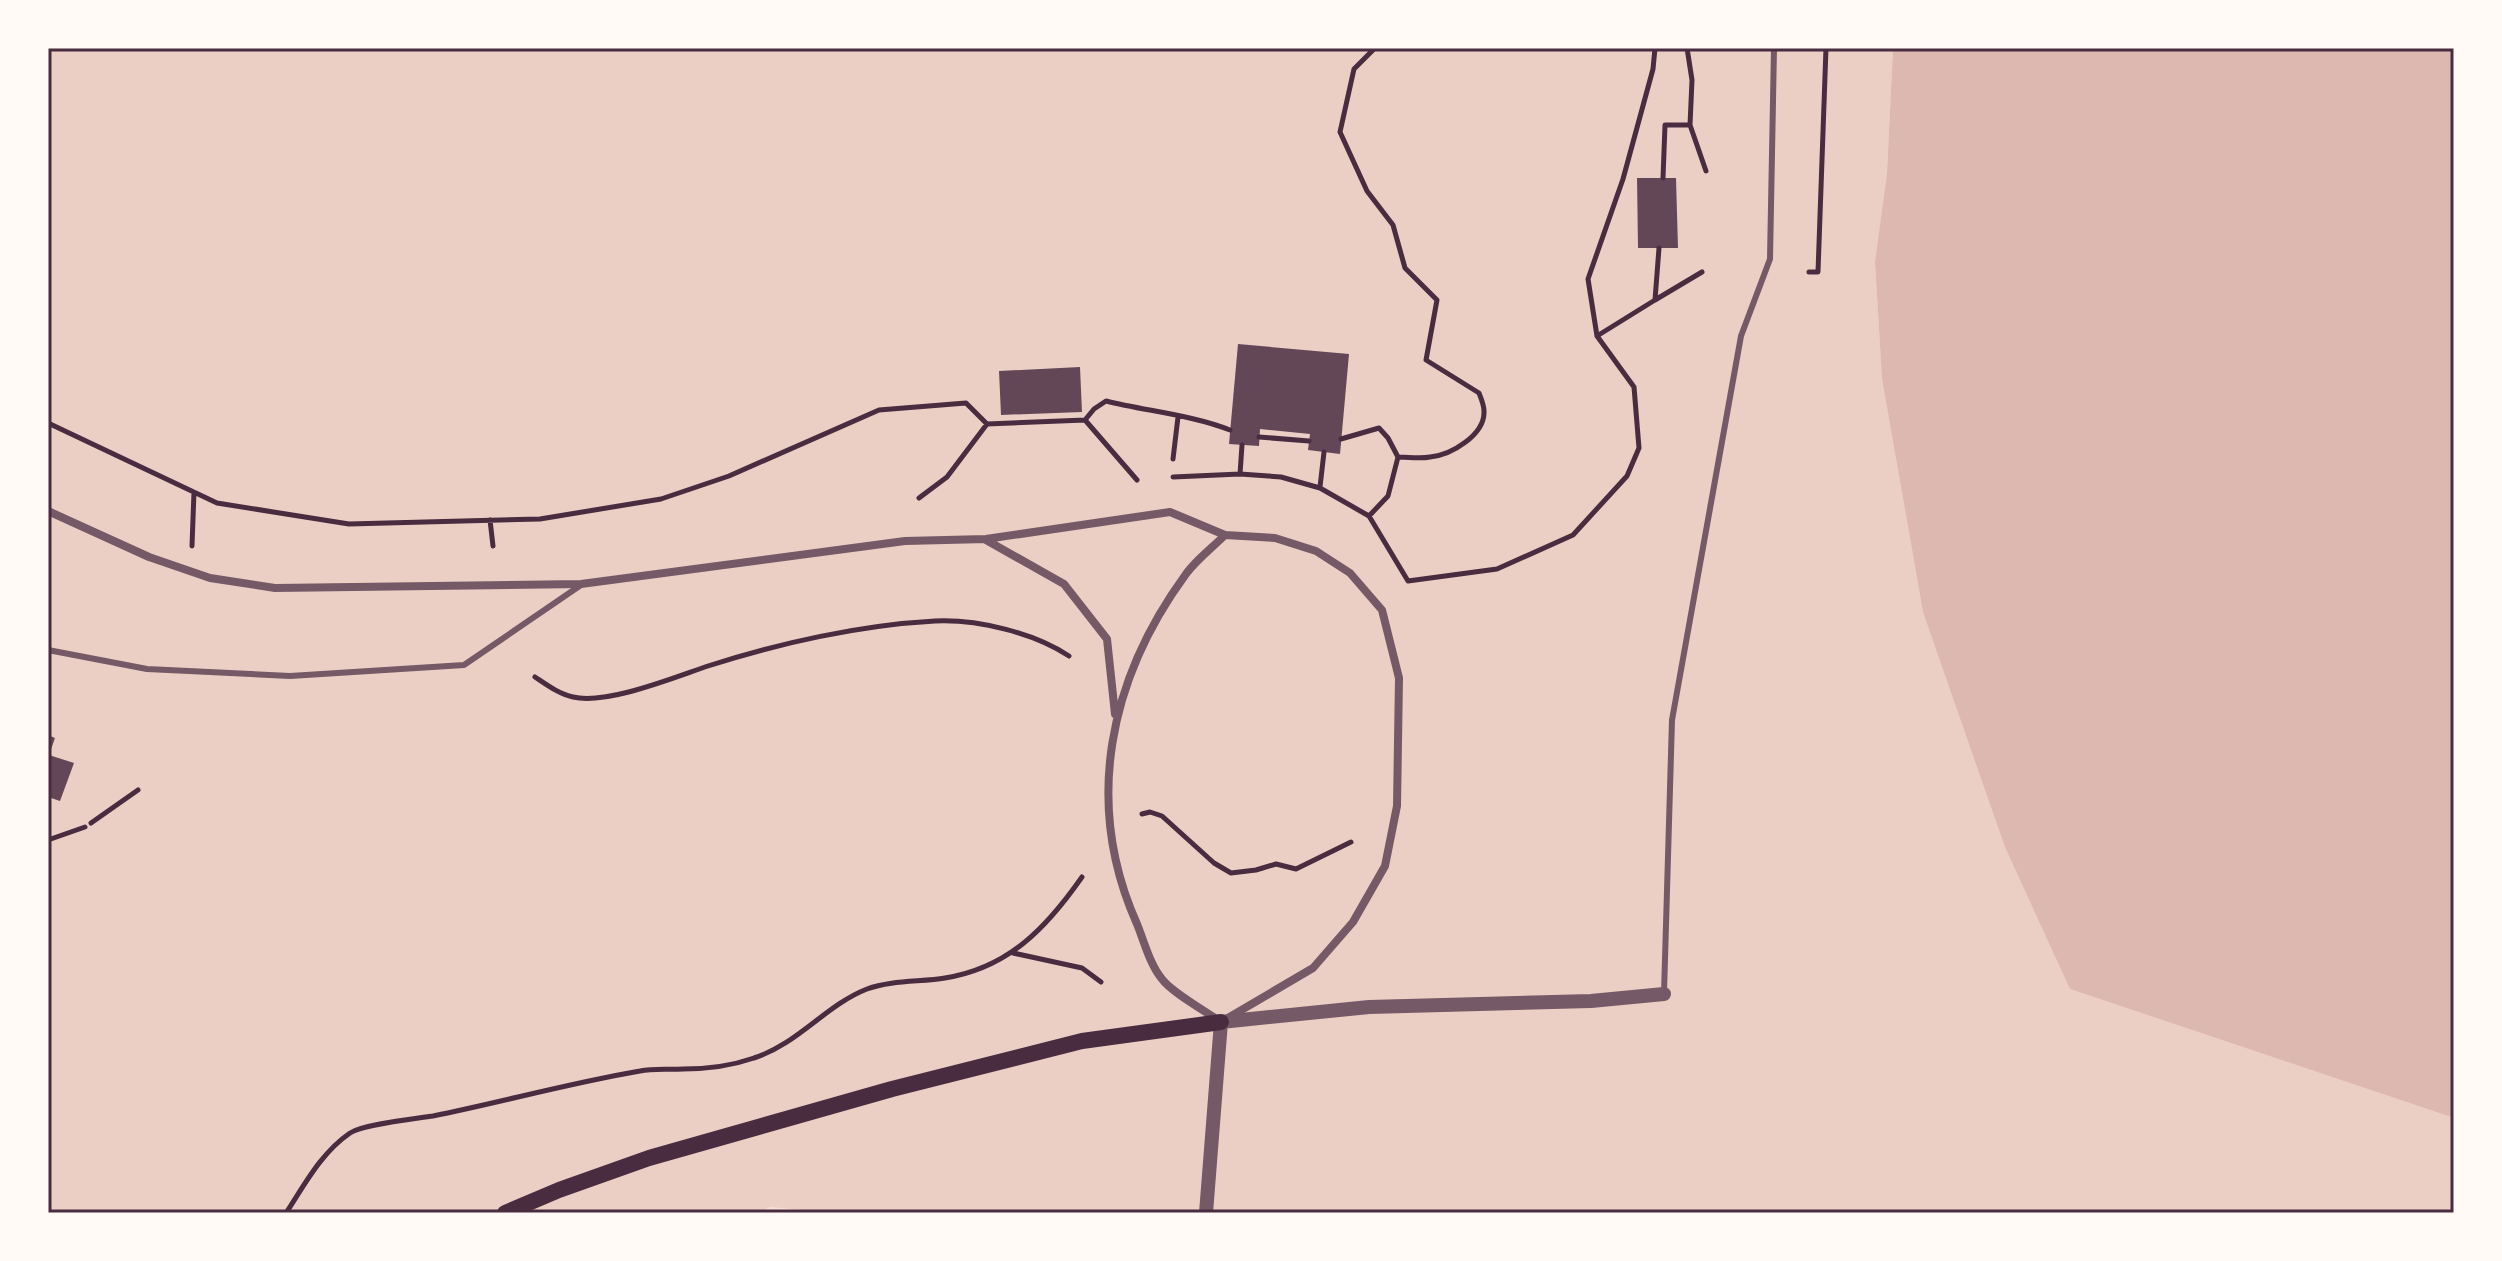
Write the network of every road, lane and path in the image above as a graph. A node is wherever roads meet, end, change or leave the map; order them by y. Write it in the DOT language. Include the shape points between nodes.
graph roads {
  1 [pos="1269,48"];
  2 [pos="1297,48"];
  3 [pos="1375,48"];
  4 [pos="1655,48"];
  5 [pos="1687,48"];
  6 [pos="1774,48"];
  7 [pos="1826,48"];
  8 [pos="1690,125"];
  9 [pos="1706,171"];
  10 [pos="1663,178"];
  11 [pos="1659,248"];
  12 [pos="1702,272"];
  13 [pos="1809,272"];
  14 [pos="1655,300"];
  15 [pos="1597,336"];
  16 [pos="1178,417"];
  17 [pos="1085,420"];
  18 [pos="48,423"];
  19 [pos="987,424"];
  20 [pos="1230,430"];
  21 [pos="1259,437"];
  22 [pos="1341,439"];
  23 [pos="1309,441"];
  24 [pos="1242,445"];
  25 [pos="1324,452"];
  26 [pos="1398,457"];
  27 [pos="1173,459"];
  28 [pos="1240,474"];
  29 [pos="1173,477"];
  30 [pos="1137,480"];
  31 [pos="1320,488"];
  32 [pos="194,492"];
  33 [pos="919,498"];
  34 [pos="48,511"];
  35 [pos="1369,516"];
  36 [pos="490,520"];
  37 [pos="1225,535"];
  38 [pos="986,539"];
  39 [pos="493,546"];
  40 [pos="191,571"];
  41 [pos="581,584"];
  42 [pos="48,650"];
  43 [pos="1069,656"];
  44 [pos="535,677"];
  45 [pos="1115,717"];
  46 [pos="138,790"];
  47 [pos="1142,814"];
  48 [pos="48,840"];
  49 [pos="1351,842"];
  50 [pos="1082,877"];
  51 [pos="1013,953"];
  52 [pos="1101,982"];
  53 [pos="1664,994"];
  54 [pos="1221,1022"];
  55 [pos="286,1213"];
  56 [pos="505,1213"];
  57 [pos="1206,1213"];
  1 -- 2 [label="path"];
  3 -- 26 [label="path" via="1354,69 1340,132 1367,191 1393,225 1405,268 1437,300 1426,360 1479,393 1484,411 1472,437 1453,450 1431,457"];
  4 -- 15 [label="path" via="1623,179 1588,279"];
  5 -- 8 [label="path"];
  6 -- 53 [label="lane" via="1770,259 1741,336 1672,720"];
  7 -- 13 [label="path" via="1818,272"];
  8 -- 9 [label="path"];
  8 -- 10 [label="path" via="1665,125"];
  11 -- 14 [label="path"];
  12 -- 14 [label="path"];
  14 -- 15 [label="path"];
  15 -- 35 [label="path" via="1634,387 1639,448 1627,476 1573,535 1497,569 1408,581"];
  16 -- 17 [label="path" via="1106,401"];
  16 -- 20 [label="path"];
  16 -- 27 [label="path"];
  17 -- 19 [label="path"];
  17 -- 30 [label="path"];
  18 -- 32 [label="path"];
  19 -- 33 [label="path" via="947,477"];
  19 -- 36 [label="path" via="966,403 879,410 729,476 661,499 540,519"];
  21 -- 23 [label="path"];
  22 -- 26 [label="path" via="1379,428"];
  24 -- 28 [label="path"];
  25 -- 31 [label="path"];
  26 -- 35 [label="path" via="1388,496"];
  28 -- 29 [label="path"];
  28 -- 31 [label="path" via="1281,477"];
  31 -- 35 [label="path"];
  32 -- 36 [label="path" via="217,503 349,524"];
  32 -- 40 [label="path"];
  34 -- 40 [label="street"];
  36 -- 39 [label="path"];
  37 -- 38 [label="street" via="1170,512"];
  37 -- 45 [label="street" via="1187,572 1158,618 1137,656"];
  37 -- 54 [label="street" via="1275,538 1316,551 1350,573 1382,610 1399,678 1397,806 1385,866 1353,922 1313,968"];
  38 -- 41 [label="street" via="905,541"];
  38 -- 45 [label="street" via="1064,584 1107,639"];
  40 -- 41 [label="street" via="275,588"];
  41 -- 42 [label="lane" via="464,665 290,676 147,669"];
  43 -- 44 [label="path" via="1022,634 937,621 755,652 611,695 575,698"];
  45 -- 54 [label="street" via="1107,773 1110,831 1123,893 1162,980"];
  46 -- 48 [label="path" via="88,825"];
  47 -- 49 [label="path" via="1162,816 1231,873 1276,864 1296,869"];
  50 -- 51 [label="path"];
  51 -- 52 [label="path" via="1082,968"];
  51 -- 55 [label="path" via="949,978 871,987 848,997 775,1050 754,1058 707,1068 645,1070 354,1131 332,1147"];
  53 -- 54 [label="street" via="1369,1007"];
  54 -- 56 [label="main road" via="1082,1041 892,1089 649,1158"];
  54 -- 57 [label="street"];
}
